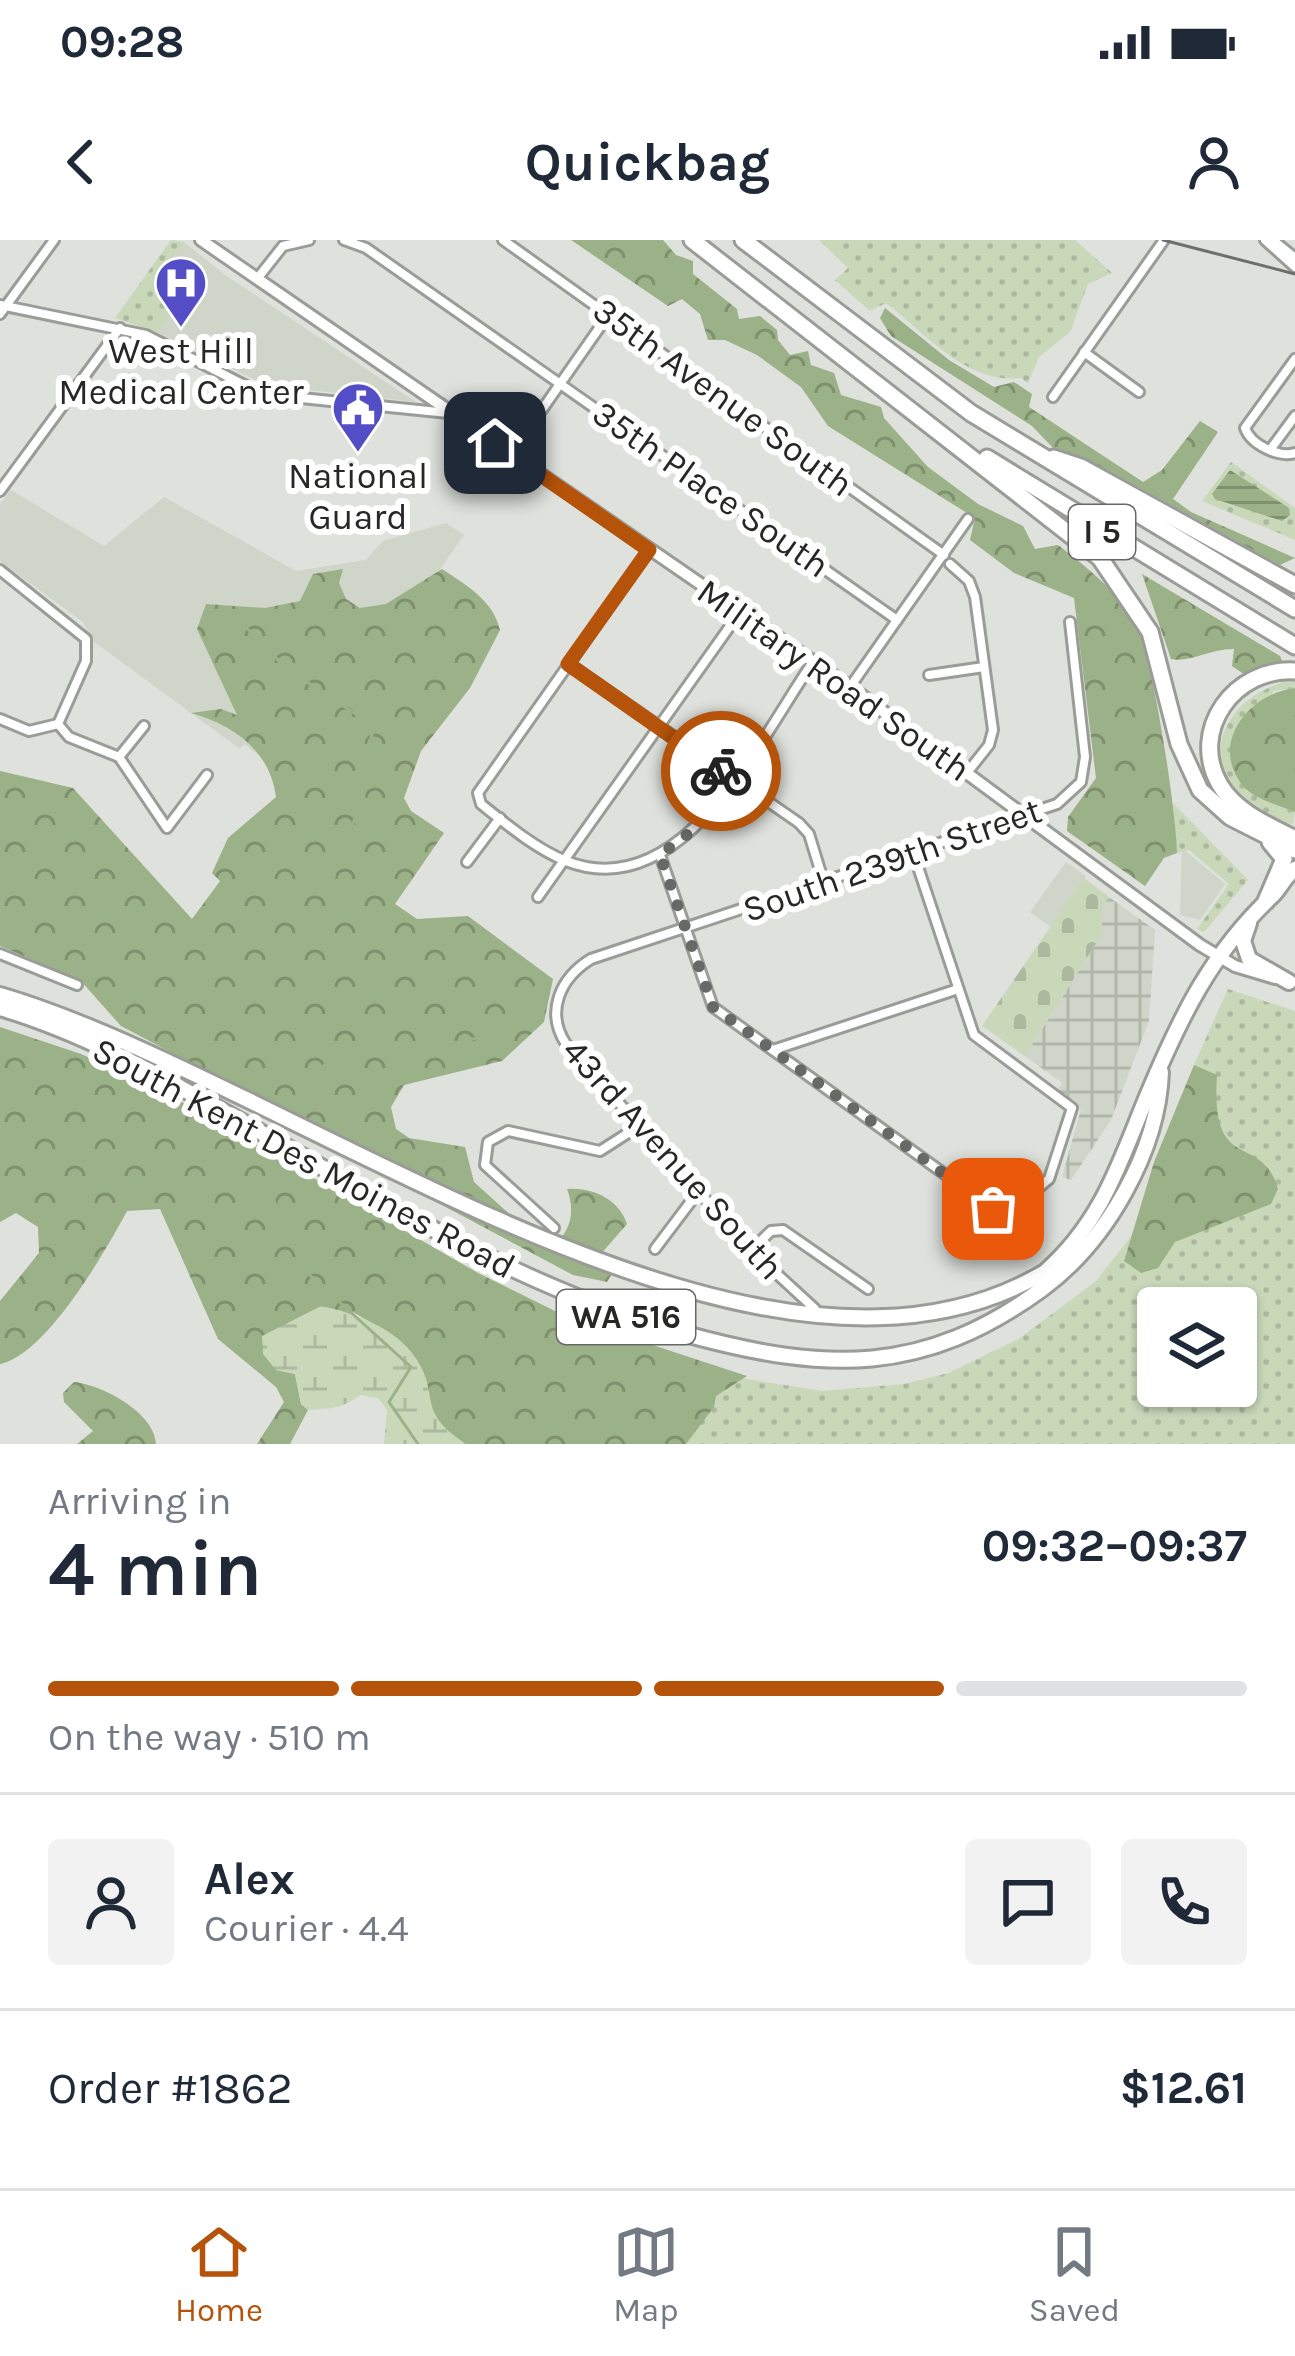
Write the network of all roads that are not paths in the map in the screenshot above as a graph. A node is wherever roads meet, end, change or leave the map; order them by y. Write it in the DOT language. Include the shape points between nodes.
graph roads {
  1 [pos="54,240"];
  2 [pos="201,240"];
  3 [pos="309,240"];
  4 [pos="344,240"];
  5 [pos="502,240"];
  6 [pos="692,240"];
  7 [pos="743,240"];
  8 [pos="1164,240"];
  9 [pos="1269,240"];
  10 [pos="1295,258"];
  11 [pos="1295,267"];
  12 [pos="257,279"];
  13 [pos="2,308"];
  14 [pos="609,314"];
  15 [pos="120,328"];
  16 [pos="1084,352"];
  17 [pos="1295,359"];
  18 [pos="561,383"];
  19 [pos="1139,392"];
  20 [pos="1053,397"];
  21 [pos="915,410"];
  22 [pos="451,414"];
  23 [pos="1295,416"];
  24 [pos="1023,448"];
  25 [pos="1270,450"];
  26 [pos="1295,453"];
  27 [pos="511,454"];
  28 [pos="0,491"];
  29 [pos="968,519"];
  30 [pos="649,550"];
  31 [pos="947,560"];
  32 [pos="0,570"];
  33 [pos="1295,585"];
  34 [pos="1295,609"];
  35 [pos="740,611"];
  36 [pos="898,620"];
  37 [pos="1070,622"];
  38 [pos="1295,646"];
  39 [pos="813,662"];
  40 [pos="568,664"];
  41 [pos="984,667"];
  42 [pos="1295,671"];
  43 [pos="928,675"];
  44 [pos="850,687"];
  45 [pos="0,719"];
  46 [pos="58,724"];
  47 [pos="144,726"];
  48 [pos="659,727"];
  49 [pos="119,757"];
  50 [pos="966,774"];
  51 [pos="207,775"];
  52 [pos="732,778"];
  53 [pos="1025,817"];
  54 [pos="500,818"];
  55 [pos="1258,832"];
  56 [pos="1295,839"];
  57 [pos="1295,850"];
  58 [pos="660,855"];
  59 [pos="914,855"];
  60 [pos="565,860"];
  61 [pos="467,862"];
  62 [pos="1295,869"];
  63 [pos="824,884"];
  64 [pos="1295,886"];
  65 [pos="538,897"];
  66 [pos="1265,902"];
  67 [pos="685,930"];
  68 [pos="0,954"];
  69 [pos="1216,955"];
  70 [pos="1292,983"];
  71 [pos="77,985"];
  72 [pos="958,989"];
  73 [pos="0,995"];
  74 [pos="558,997"];
  75 [pos="0,1008"];
  76 [pos="772,1050"];
  77 [pos="1161,1067"];
  78 [pos="639,1126"];
  79 [pos="698,1192"];
  80 [pos="554,1228"];
  81 [pos="655,1250"];
  82 [pos="751,1250"];
  83 [pos="868,1289"];
  84 [pos="815,1309"];
  1 -- 13 [label="street"];
  2 -- 12 [label="main road, Military Road South"];
  3 -- 12 [label="street" via="283,246"];
  4 -- 18 [label="street, 35th Place South"];
  5 -- 14 [label="street, 35th Avenue South"];
  6 -- 21 [label="highway, I 5"];
  7 -- 24 [label="highway, I 5"];
  8 -- 16 [label="street"];
  9 -- 10 [label="street"];
  9 -- 11 [label="street"];
  12 -- 22 [label="main road, Military Road South"];
  13 -- 15 [label="street"];
  14 -- 18 [label="street"];
  14 -- 31 [label="street, 35th Avenue South"];
  15 -- 22 [label="street" via="262,394"];
  15 -- 28 [label="street"];
  16 -- 19 [label="street"];
  16 -- 20 [label="street"];
  17 -- 25 [label="street" via="1246,423 1245,434"];
  18 -- 27 [label="street"];
  18 -- 36 [label="street, 35th Place South"];
  21 -- 38 [label="highway, I 5"];
  21 -- 55 [label="highway" via="1113,572 1150,632 1190,772 1218,808"];
  22 -- 27 [label="main road, Military Road South"];
  23 -- 25 [label="street"];
  24 -- 33 [label="highway" via="1082,467"];
  24 -- 34 [label="highway, I 5"];
  25 -- 26 [label="street"];
  27 -- 30 [label="main road, Military Road South"];
  29 -- 31 [label="street"];
  30 -- 35 [label="main road, Military Road South"];
  30 -- 40 [label="street"];
  31 -- 36 [label="street"];
  31 -- 41 [label="street" via="972,588"];
  32 -- 46 [label="street" via="86,639 86,661"];
  35 -- 39 [label="main road, Military Road South"];
  35 -- 48 [label="street"];
  36 -- 44 [label="street"];
  37 -- 53 [label="street, South 239th Street" via="1084,772 1057,804"];
  39 -- 44 [label="main road, Military Road South"];
  39 -- 52 [label="street"];
  40 -- 48 [label="street"];
  40 -- 54 [label="street" via="478,793"];
  41 -- 43 [label="street"];
  41 -- 50 [label="street" via="993,735"];
  42 -- 56 [label="highway" via="1260,675 1238,688 1217,714 1210,747 1228,796"];
  44 -- 50 [label="main road, Military Road South"];
  45 -- 46 [label="street" via="29,731"];
  46 -- 49 [label="street" via="69,737"];
  47 -- 49 [label="street"];
  48 -- 52 [label="street"];
  48 -- 60 [label="street"];
  49 -- 51 [label="street" via="166,828"];
  50 -- 53 [label="main road, Military Road South"];
  52 -- 58 [label="street" via="697,827"];
  52 -- 63 [label="street" via="805,828"];
  53 -- 59 [label="street, South 239th Street"];
  53 -- 69 [label="main road, Military Road South"];
  54 -- 60 [label="street"];
  54 -- 61 [label="street"];
  55 -- 57 [label="highway"];
  55 -- 66 [label="highway" via="1284,860"];
  58 -- 60 [label="street" via="620,866"];
  58 -- 67 [label="street"];
  59 -- 63 [label="street, South 239th Street"];
  59 -- 72 [label="street"];
  60 -- 65 [label="street"];
  62 -- 66 [label="highway, South Kent Des Moines Road / WA 516"];
  63 -- 67 [label="street, South 239th Street"];
  64 -- 66 [label="highway"];
  66 -- 69 [label="highway, South Kent Des Moines Road / WA 516"];
  66 -- 70 [label="highway" via="1244,935 1246,954"];
  67 -- 74 [label="street, South 239th Street" via="591,959"];
  67 -- 76 [label="street" via="709,1003"];
  68 -- 71 [label="street"];
  69 -- 70 [label="main road, Military Road South"];
  69 -- 77 [label="highway, South Kent Des Moines Road / WA 516"];
  72 -- 76 [label="street"];
  72 -- 76 [label="street" via="974,1035 1068,1104 1071,1119 1049,1179 1008,1213"];
  73 -- 77 [label="highway, South Kent Des Moines Road / WA 516" via="140,1052 554,1279 805,1349 927,1337 983,1314 1042,1274 1112,1187"];
  74 -- 78 [label="street, 43rd Avenue South" via="561,1037"];
  75 -- 77 [label="highway, South Kent Des Moines Road / WA 516" via="124,1057 553,1292 807,1362 868,1361 940,1346 997,1321 1055,1280 1087,1247 1132,1175 1160,1095"];
  78 -- 79 [label="street, 43rd Avenue South"];
  78 -- 80 [label="street" via="597,1152 508,1131 493,1136 484,1165"];
  79 -- 81 [label="street"];
  79 -- 82 [label="street, 43rd Avenue South"];
  82 -- 83 [label="street" via="783,1230"];
  82 -- 84 [label="street, 43rd Avenue South"];
}
